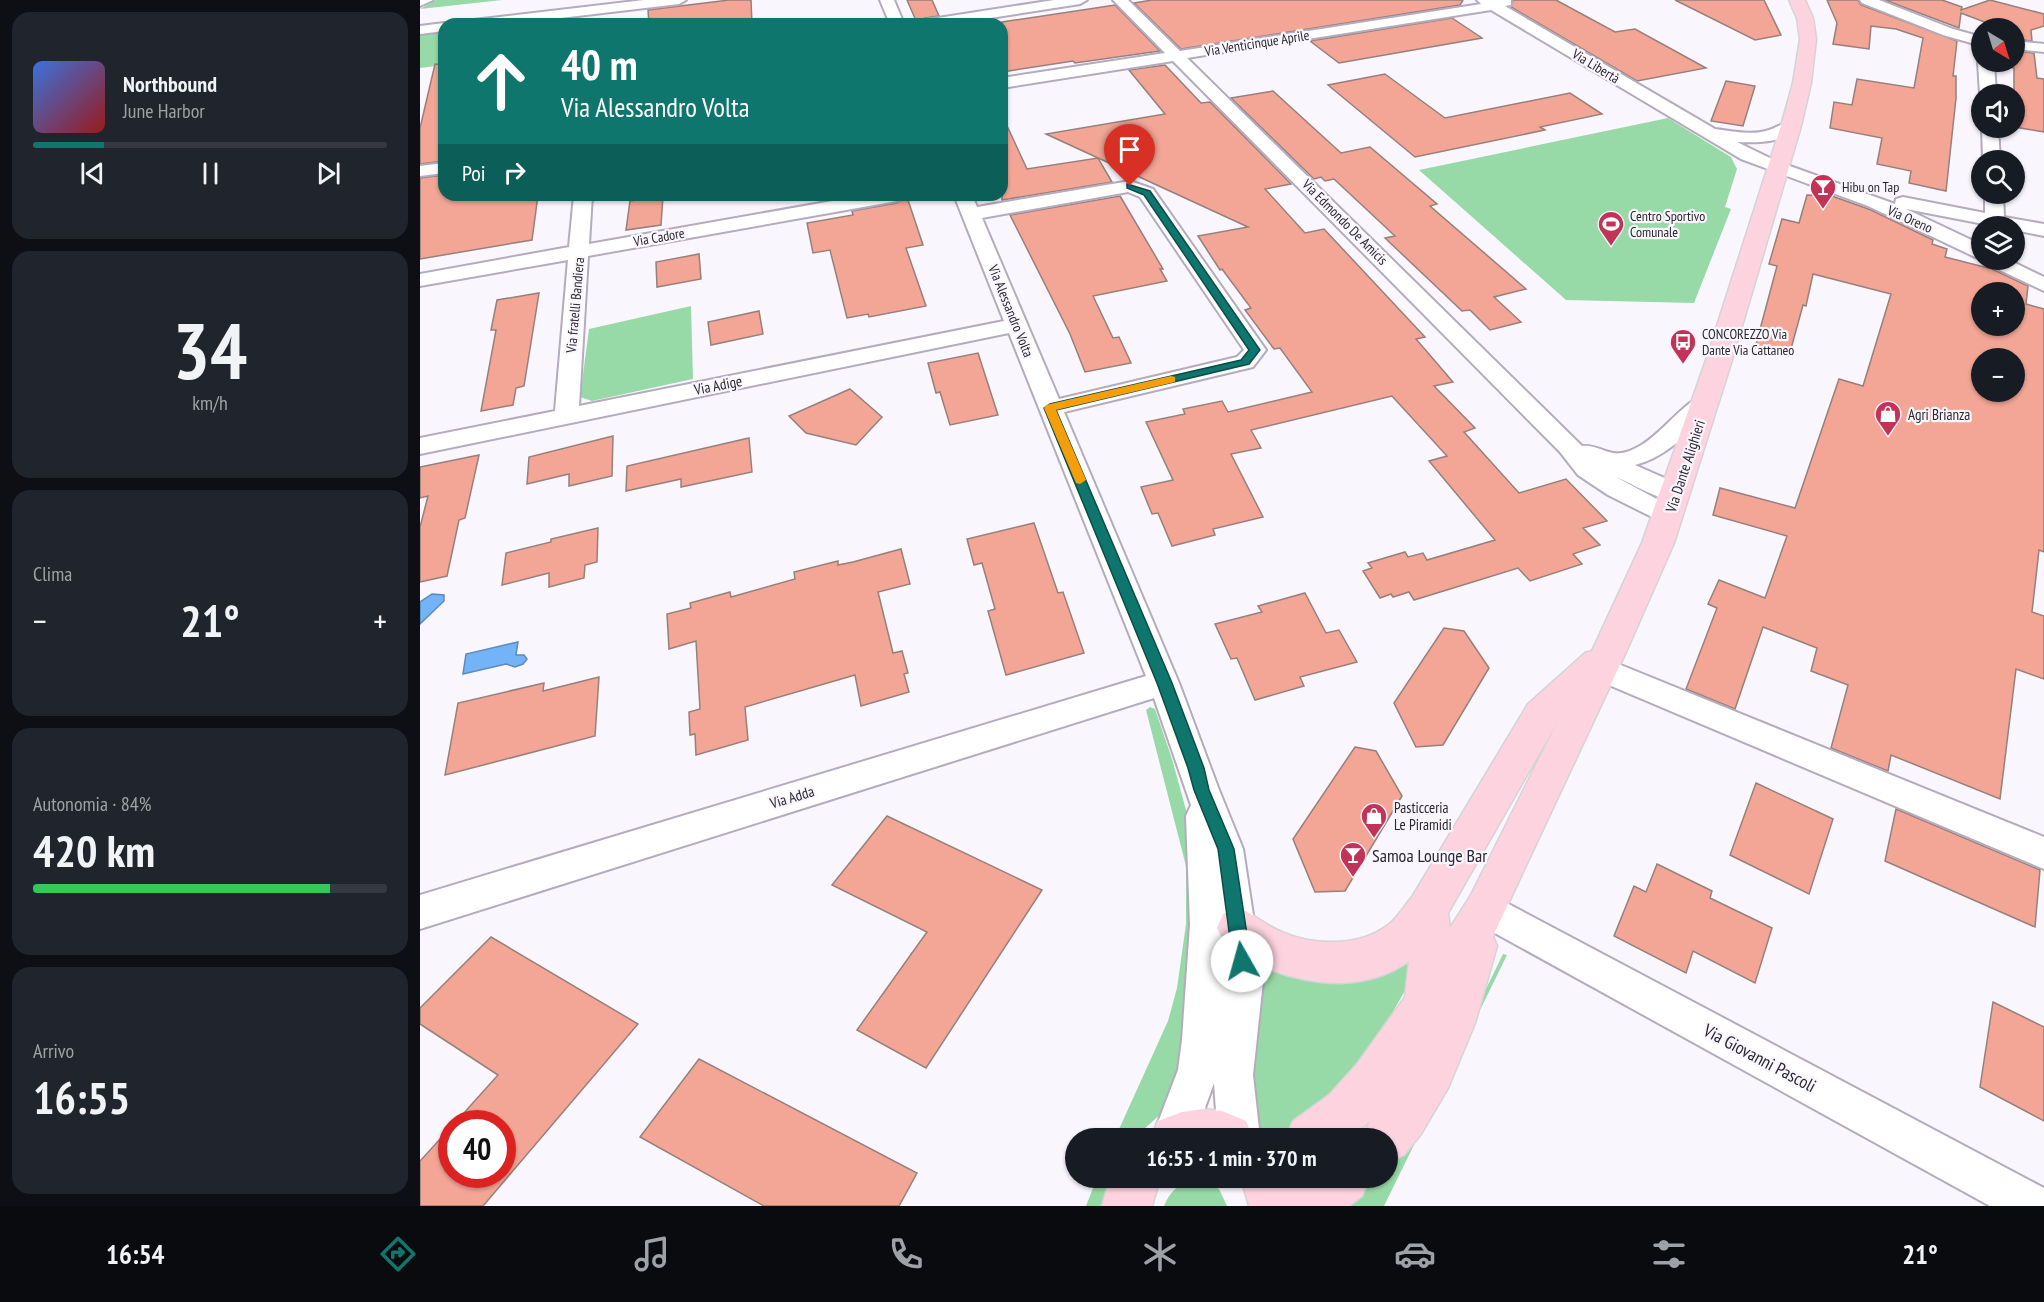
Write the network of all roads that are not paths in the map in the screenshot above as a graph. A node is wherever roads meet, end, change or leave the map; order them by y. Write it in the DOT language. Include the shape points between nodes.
graph roads {
  1 [pos="426,0"];
  2 [pos="679,0"];
  3 [pos="886,0"];
  4 [pos="1080,0"];
  5 [pos="1119,0"];
  6 [pos="1511,0"];
  7 [pos="1797,0"];
  8 [pos="1867,0"];
  9 [pos="420,2"];
  10 [pos="1489,3"];
  11 [pos="525,18"];
  12 [pos="894,18"];
  13 [pos="964,18"];
  14 [pos="438,28"];
  15 [pos="420,30"];
  16 [pos="1971,39"];
  17 [pos="2025,46"];
  18 [pos="2044,48"];
  19 [pos="1176,56"];
  20 [pos="1008,82"];
  21 [pos="1791,126"];
  22 [pos="1708,132"];
  23 [pos="1780,163"];
  24 [pos="438,169"];
  25 [pos="420,171"];
  26 [pos="1008,199"];
  27 [pos="583,201"];
  28 [pos="864,201"];
  29 [pos="994,201"];
  30 [pos="1868,201"];
  31 [pos="967,204"];
  32 [pos="1971,216"];
  33 [pos="2025,227"];
  34 [pos="2044,230"];
  35 [pos="1971,248"];
  36 [pos="579,252"];
  37 [pos="2014,270"];
  38 [pos="420,280"];
  39 [pos="2044,285"];
  40 [pos="1017,324"];
  41 [pos="1705,404"];
  42 [pos="1050,408"];
  43 [pos="566,416"];
  44 [pos="420,446"];
  45 [pos="1569,446"];
  46 [pos="1610,463"];
  47 [pos="1672,505"];
  48 [pos="1605,661"];
  49 [pos="1164,683"];
  50 [pos="1202,790"];
  51 [pos="2044,853"];
  52 [pos="1486,909"];
  53 [pos="1427,911"];
  54 [pos="420,912"];
  55 [pos="1238,928"];
  56 [pos="1427,1004"];
  57 [pos="1178,1128"];
  58 [pos="1238,1128"];
  59 [pos="1324,1128"];
  60 [pos="1396,1128"];
  61 [pos="1131,1188"];
  62 [pos="1269,1188"];
  63 [pos="1332,1188"];
  64 [pos="1127,1206"];
  65 [pos="1274,1206"];
  66 [pos="1311,1206"];
  67 [pos="2034,1206"];
  1 -- 9 [label="street"];
  2 -- 11 [label="street"];
  3 -- 12 [label="street"];
  4 -- 13 [label="street"];
  5 -- 19 [label="street, Via Edmondo De Amicis"];
  6 -- 10 [label="street, Via Venticinque Aprile"];
  7 -- 21 [label="main road, Via Dante Alighieri" via="1808,39"];
  8 -- 16 [label="street"];
  10 -- 19 [label="street, Via Venticinque Aprile"];
  10 -- 22 [label="street, Via Libertà"];
  14 -- 15 [label="street"];
  17 -- 18 [label="street"];
  19 -- 20 [label="street, Via Venticinque Aprile"];
  19 -- 45 [label="street, Via Edmondo De Amicis"];
  21 -- 22 [label="street, Via Libertà" via="1778,135 1763,138"];
  21 -- 23 [label="main road, Via Dante Alighieri"];
  22 -- 23 [label="street, Via Libertà" via="1747,155"];
  23 -- 30 [label="street, Via Oreno"];
  23 -- 41 [label="main road, Via Dante Alighieri"];
  24 -- 25 [label="street"];
  26 -- 42 [label="street, Via Alessandro Volta" via="1130,186 1147,193 1255,350 1245,362"];
  27 -- 36 [label="street, Via fratelli Bandiera"];
  28 -- 36 [label="street, Via Cadore"];
  29 -- 31 [label="street, Via Alessandro Volta"];
  30 -- 32 [label="street" via="1898,202"];
  30 -- 35 [label="street, Via Oreno"];
  31 -- 40 [label="street, Via Alessandro Volta"];
  33 -- 34 [label="street"];
  36 -- 38 [label="street, Via Cadore"];
  36 -- 43 [label="street, Via fratelli Bandiera"];
  37 -- 39 [label="street"];
  40 -- 42 [label="street, Via Alessandro Volta"];
  40 -- 43 [label="street, Via Adige"];
  41 -- 46 [label="street" via="1644,454"];
  41 -- 47 [label="main road, Via Dante Alighieri"];
  42 -- 49 [label="street, Via Alessandro Volta"];
  43 -- 44 [label="street, Via Adige"];
  45 -- 46 [label="street, Via Edmondo De Amicis"];
  45 -- 47 [label="street, Via Edmondo De Amicis" via="1587,469 1617,489"];
  46 -- 47 [label="street, Via Edmondo De Amicis"];
  47 -- 48 [label="main road, Via Dante Alighieri"];
  48 -- 51 [label="street"];
  48 -- 52 [label="main road, Via Dante Alighieri"];
  48 -- 53 [label="main road" via="1541,714"];
  49 -- 50 [label="street, Via Alessandro Volta"];
  49 -- 54 [label="street, Via Adda"];
  50 -- 55 [label="street" via="1226,849"];
  50 -- 57 [label="street" via="1208,925 1202,1040 1198,1070"];
  52 -- 56 [label="main road"];
  52 -- 60 [label="main road" via="1463,991 1436,1063 1422,1093"];
  52 -- 67 [label="street, Via Giovanni Pascoli"];
  53 -- 55 [label="main road" via="1404,939 1384,952 1365,960 1339,963 1309,961 1281,953"];
  53 -- 56 [label="main road" via="1432,950"];
  55 -- 58 [label="street" via="1244,981 1233,1075"];
  56 -- 59 [label="main road" via="1360,1098"];
  61 -- 64 [label="main road"];
  62 -- 65 [label="main road"];
  63 -- 66 [label="main road"];
}
